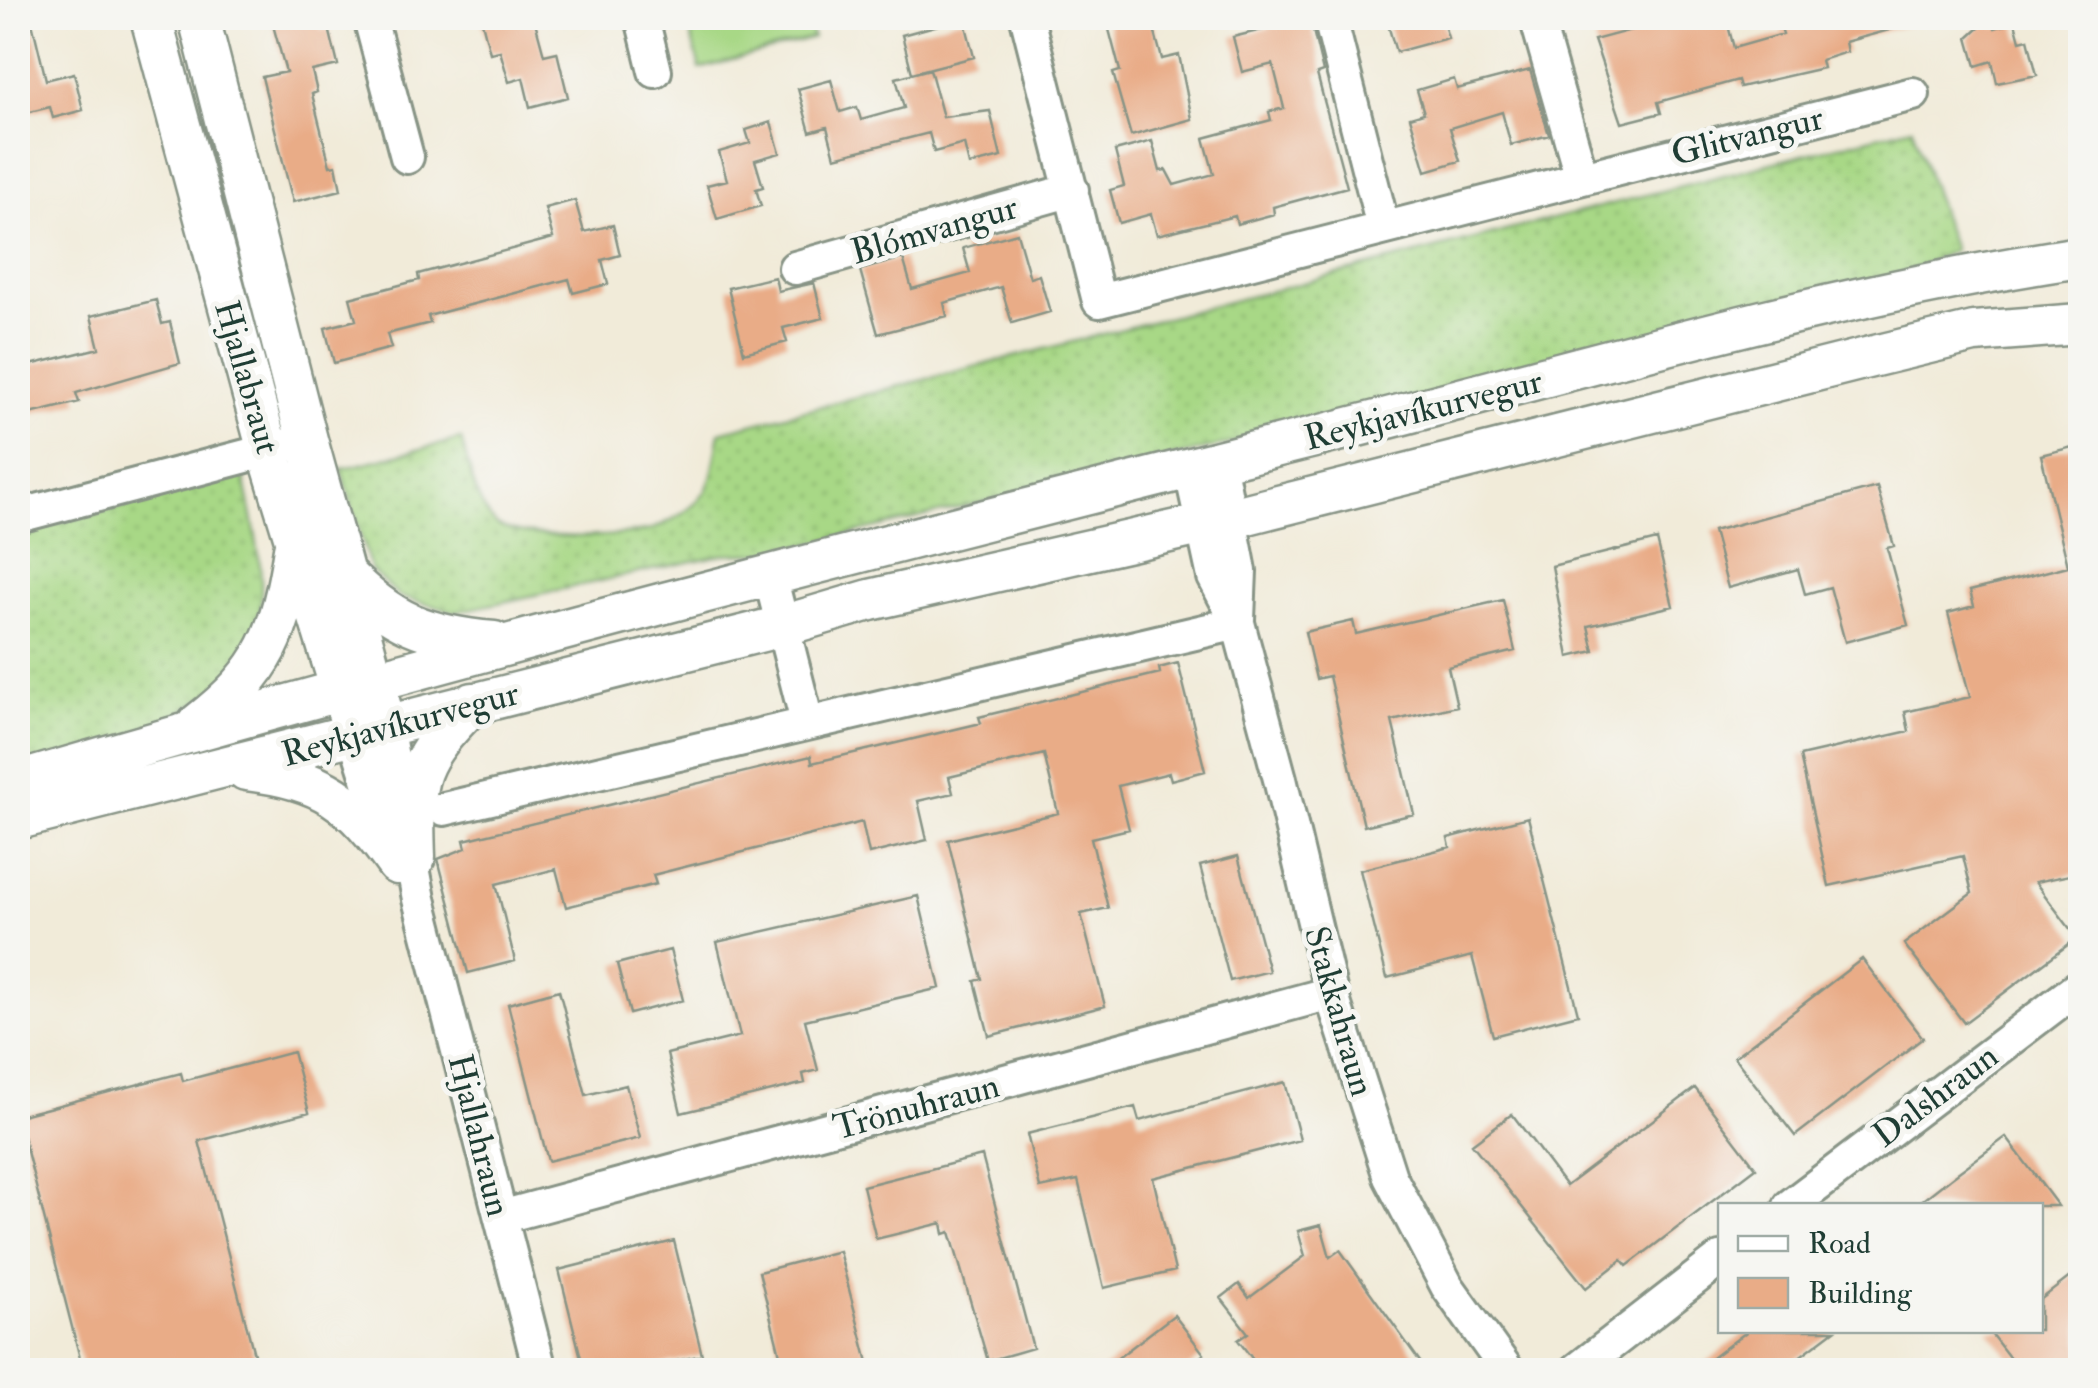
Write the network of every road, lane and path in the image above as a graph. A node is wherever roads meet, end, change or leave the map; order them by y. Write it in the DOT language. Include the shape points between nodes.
graph roads {
  1 [pos="150,18"];
  2 [pos="200,18"];
  3 [pos="370,18"];
  4 [pos="642,18"];
  5 [pos="1027,18"];
  6 [pos="1330,18"];
  7 [pos="1538,24"];
  8 [pos="655,71"];
  9 [pos="1912,94"];
  10 [pos="407,156"];
  11 [pos="1581,176"];
  12 [pos="1072,190"];
  13 [pos="1383,227"];
  14 [pos="2080,257"];
  15 [pos="795,268"];
  16 [pos="2080,324"];
  17 [pos="307,440"];
  18 [pos="268,451"];
  19 [pos="1205,464"];
  20 [pos="18,516"];
  21 [pos="1216,521"];
  22 [pos="295,540"];
  23 [pos="342,572"];
  24 [pos="770,576"];
  25 [pos="1238,623"];
  26 [pos="782,626"];
  27 [pos="518,644"];
  28 [pos="358,687"];
  29 [pos="473,703"];
  30 [pos="807,722"];
  31 [pos="370,730"];
  32 [pos="188,732"];
  33 [pos="227,768"];
  34 [pos="18,782"];
  35 [pos="444,809"];
  36 [pos="18,819"];
  37 [pos="406,861"];
  38 [pos="2080,986"];
  39 [pos="1331,994"];
  40 [pos="1794,1203"];
  41 [pos="500,1217"];
  42 [pos="1718,1261"];
  43 [pos="540,1370"];
  44 [pos="1508,1370"];
  45 [pos="1576,1370"];
  1 -- 18 [label="main road, Hjallabraut"];
  2 -- 17 [label="main road, Hjallabraut"];
  3 -- 10 [label="street"];
  4 -- 8 [label="street"];
  5 -- 12 [label="street"];
  6 -- 13 [label="street"];
  7 -- 11 [label="street"];
  9 -- 11 [label="street, Glitvangur"];
  11 -- 13 [label="street, Glitvangur"];
  12 -- 13 [label="street, Glitvangur" via="1099,301"];
  12 -- 15 [label="street, Blómvangur"];
  14 -- 19 [label="main road, Reykjavíkurvegur" via="1859,300"];
  16 -- 21 [label="main road, Reykjavíkurvegur" via="1958,336"];
  17 -- 18 [label="street"];
  17 -- 23 [label="main road, Hjallabraut"];
  18 -- 20 [label="street"];
  18 -- 22 [label="main road, Hjallabraut"];
  19 -- 21 [label="street, Stakkahraun"];
  19 -- 24 [label="main road, Reykjavíkurvegur"];
  21 -- 25 [label="street, Stakkahraun" via="1214,577"];
  21 -- 26 [label="main road, Reykjavíkurvegur"];
  22 -- 28 [label="main road, Hjallabraut"];
  22 -- 32 [label="main road" via="275,638 235,693"];
  23 -- 27 [label="main road" via="383,612 425,632"];
  23 -- 28 [label="main road, Hjallabraut"];
  24 -- 26 [label="street"];
  24 -- 27 [label="main road, Reykjavíkurvegur"];
  25 -- 30 [label="street"];
  25 -- 39 [label="street, Stakkahraun"];
  26 -- 29 [label="main road, Reykjavíkurvegur"];
  26 -- 30 [label="street"];
  27 -- 28 [label="main road, Reykjavíkurvegur"];
  28 -- 31 [label="main road, Hjallabraut"];
  28 -- 32 [label="main road, Reykjavíkurvegur"];
  29 -- 31 [label="main road, Reykjavíkurvegur"];
  29 -- 37 [label="main road" via="428,752 416,779"];
  30 -- 35 [label="street"];
  31 -- 33 [label="main road, Reykjavíkurvegur"];
  31 -- 37 [label="street, Hjallahraun"];
  32 -- 34 [label="main road, Reykjavíkurvegur"];
  33 -- 36 [label="main road, Reykjavíkurvegur"];
  33 -- 37 [label="main road" via="320,784"];
  37 -- 41 [label="street, Hjallahraun"];
  38 -- 40 [label="street, Dalshraun"];
  39 -- 41 [label="street, Trönuhraun"];
  39 -- 44 [label="street, Stakkahraun" via="1390,1177 1448,1286"];
  41 -- 43 [label="street, Hjallahraun"];
  42 -- 45 [label="street"];
}
